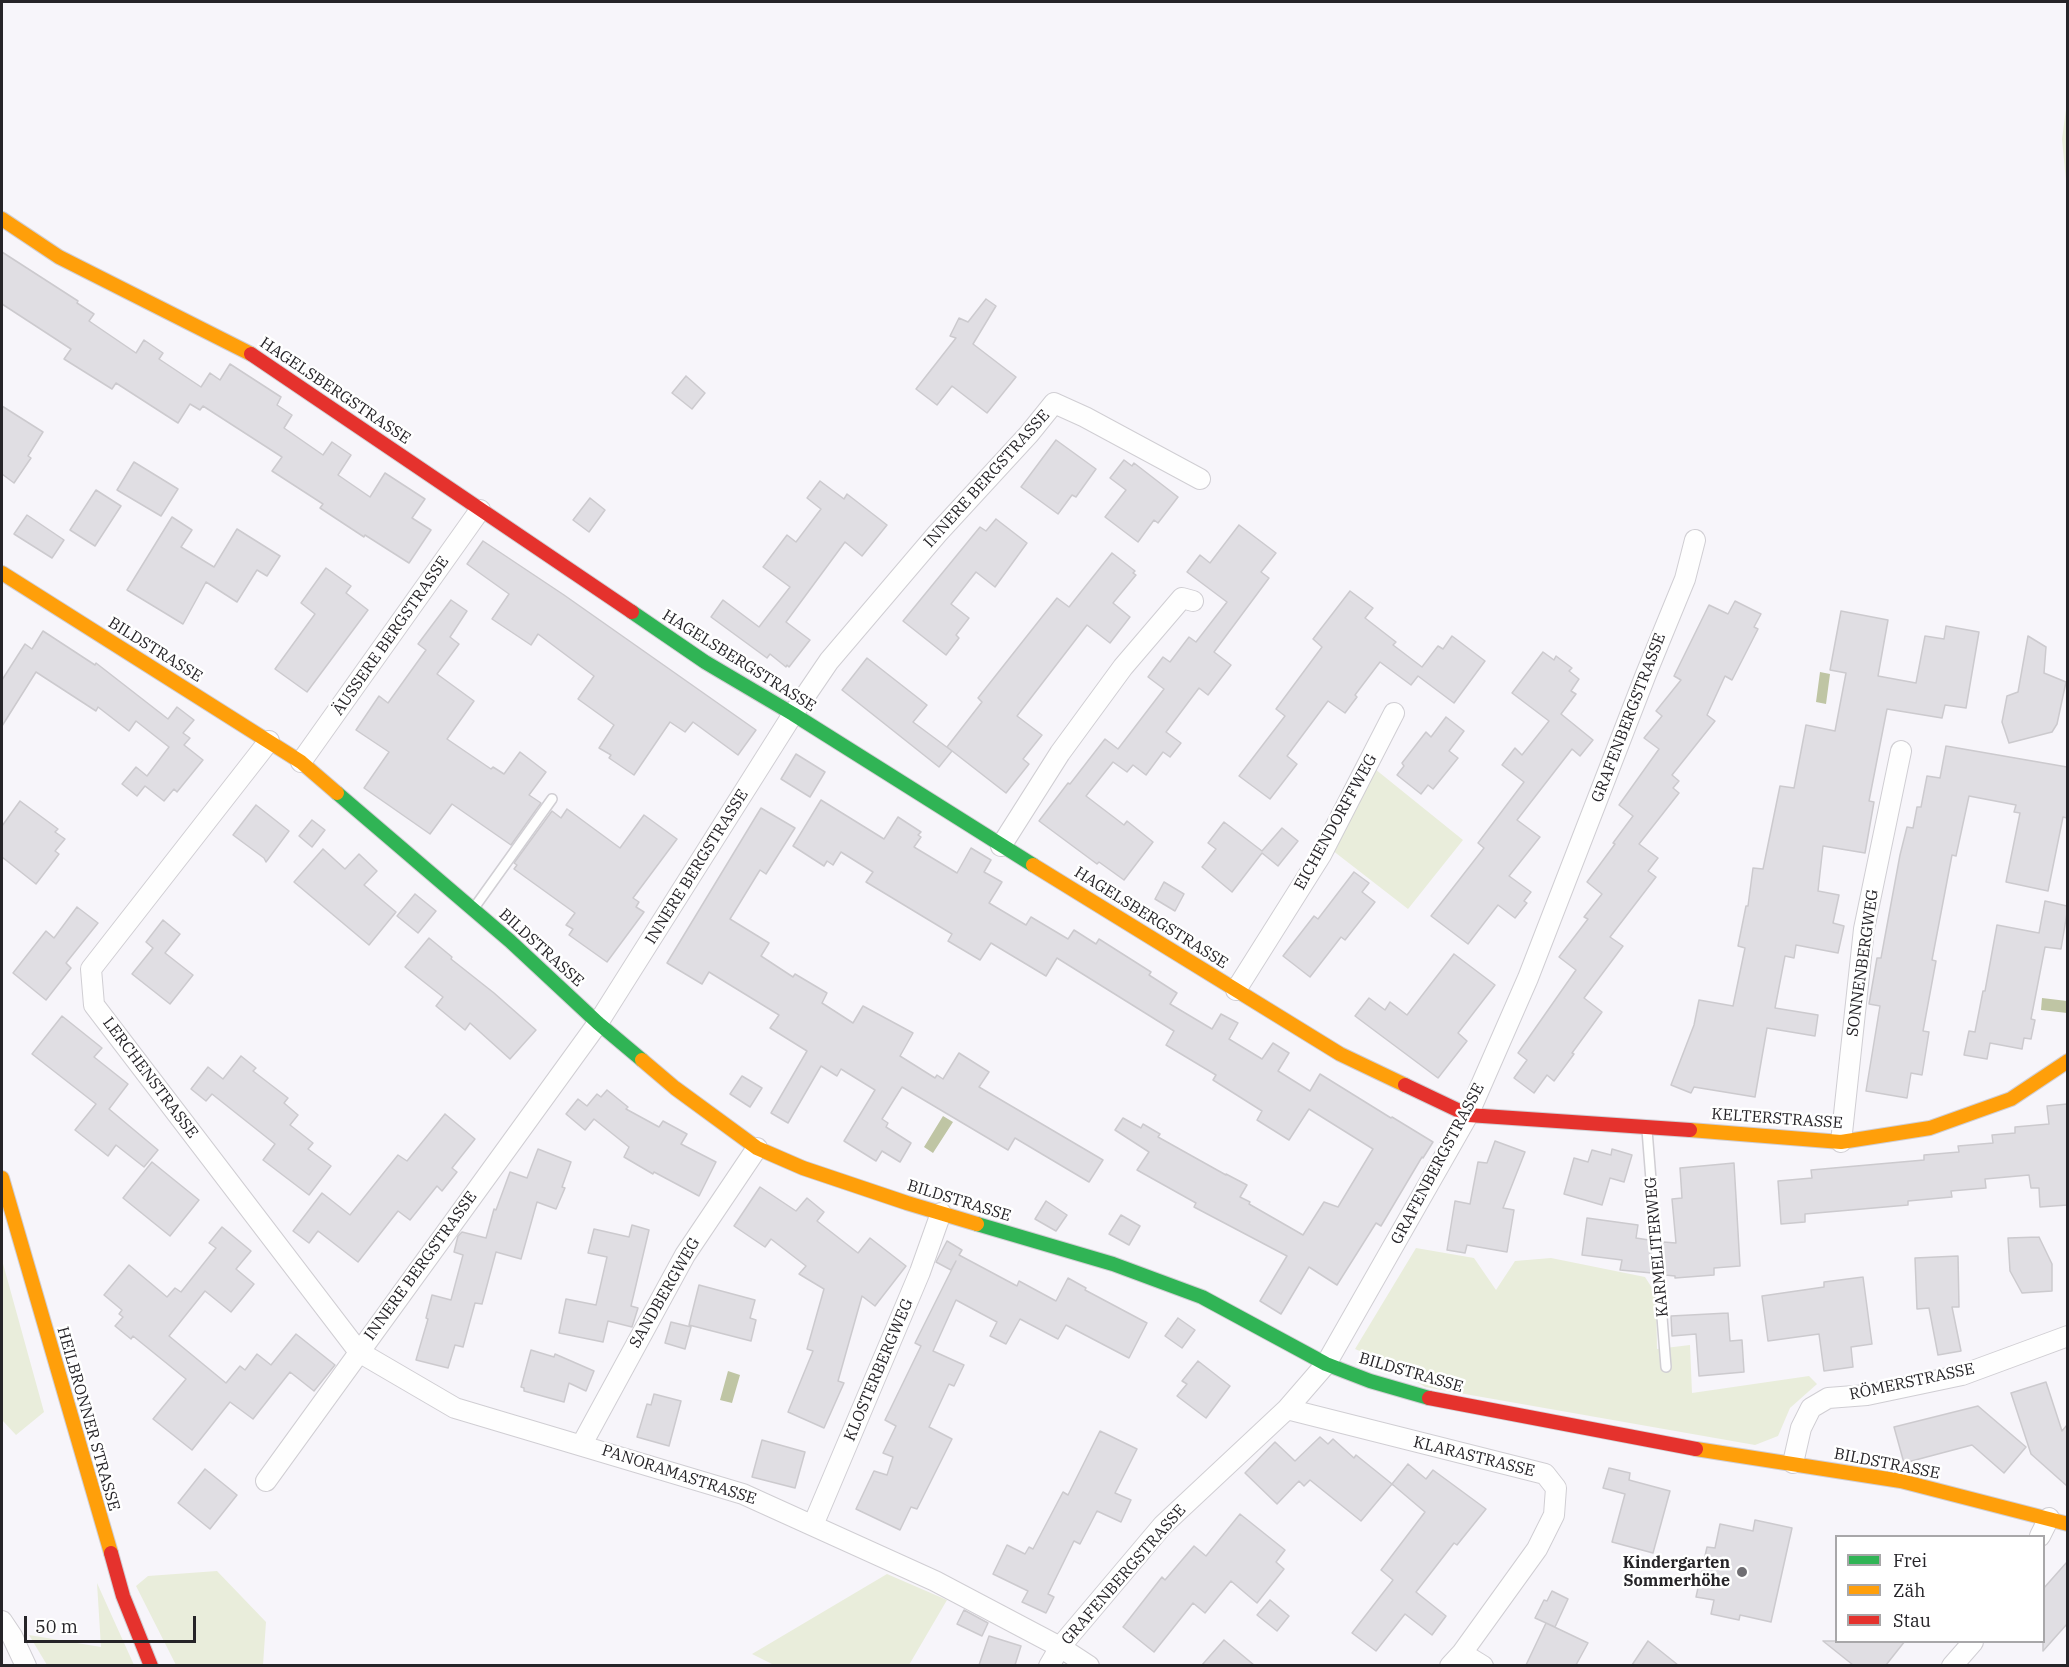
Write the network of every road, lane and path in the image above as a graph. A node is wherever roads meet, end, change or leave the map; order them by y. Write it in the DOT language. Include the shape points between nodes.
graph roads {
  1 [pos="2,219"];
  2 [pos="1200,479"];
  3 [pos="480,510"];
  4 [pos="1695,540"];
  5 [pos="2,573"];
  6 [pos="1193,601"];
  7 [pos="1394,713"];
  8 [pos="793,714"];
  9 [pos="268,741"];
  10 [pos="1901,752"];
  11 [pos="301,762"];
  12 [pos="552,799"];
  13 [pos="1001,846"];
  14 [pos="473,909"];
  15 [pos="1236,990"];
  16 [pos="598,1023"];
  17 [pos="2067,1061"];
  18 [pos="1468,1115"];
  19 [pos="1647,1128"];
  20 [pos="1841,1142"];
  21 [pos="758,1148"];
  22 [pos="2,1178"];
  23 [pos="941,1213"];
  24 [pos="2067,1336"];
  25 [pos="358,1352"];
  26 [pos="1326,1364"];
  27 [pos="1666,1367"];
  28 [pos="1287,1409"];
  29 [pos="582,1444"];
  30 [pos="1793,1463"];
  31 [pos="266,1481"];
  32 [pos="2058,1521"];
  33 [pos="813,1525"];
  34 [pos="2041,1535"];
  35 [pos="2,1621"];
  36 [pos="1971,1643"];
  37 [pos="1060,1647"];
  38 [pos="1456,1659"];
  39 [pos="26,1665"];
  40 [pos="152,1665"];
  41 [pos="1048,1665"];
  42 [pos="1089,1665"];
  43 [pos="1483,1665"];
  44 [pos="1952,1665"];
  1 -- 3 [label="street, HAGELSBERGSTRASSE" via="59,257 253,355"];
  2 -- 8 [label="street, INNERE BERGSTRASSE" via="1054,403 837,652"];
  3 -- 8 [label="street, HAGELSBERGSTRASSE" via="705,662"];
  3 -- 11 [label="street, ÄUSSERE BERGSTRASSE"];
  4 -- 18 [label="street, GRAFENBERGSTRASSE" via="1684,579 1528,978"];
  5 -- 9 [label="street, BILDSTRASSE"];
  6 -- 13 [label="street" via="1182,598 1123,667 1060,753"];
  7 -- 15 [label="street, EICHENDORFFWEG" via="1321,855"];
  8 -- 13 [label="street, HAGELSBERGSTRASSE"];
  8 -- 16 [label="street, INNERE BERGSTRASSE"];
  9 -- 11 [label="street, BILDSTRASSE"];
  9 -- 25 [label="street, LERCHENSTRASSE" via="91,969 94,1005"];
  10 -- 20 [label="street, SONNENBERGWEG" via="1864,928"];
  11 -- 14 [label="street, BILDSTRASSE"];
  12 -- 14 [label="lane"];
  13 -- 15 [label="street, HAGELSBERGSTRASSE"];
  14 -- 16 [label="street, BILDSTRASSE"];
  15 -- 18 [label="street, HAGELSBERGSTRASSE" via="1340,1054"];
  16 -- 21 [label="street, BILDSTRASSE" via="675,1088"];
  16 -- 25 [label="street, INNERE BERGSTRASSE"];
  17 -- 20 [label="street, KELTERSTRASSE" via="2011,1099 1930,1128"];
  18 -- 19 [label="street, KELTERSTRASSE"];
  18 -- 26 [label="street, GRAFENBERGSTRASSE"];
  19 -- 20 [label="street, KELTERSTRASSE"];
  19 -- 27 [label="lane, KARMELITERWEG"];
  21 -- 23 [label="street, BILDSTRASSE" via="803,1168"];
  21 -- 29 [label="street, SANDBERGWEG" via="685,1255"];
  22 -- 40 [label="street, HEILBRONNER STRASSE" via="123,1596"];
  23 -- 26 [label="street, BILDSTRASSE" via="1113,1264 1202,1297"];
  23 -- 33 [label="street, KLOSTERBERGWEG"];
  24 -- 30 [label="street, RÖMERSTRASSE" via="1962,1375 1867,1395 1828,1398 1811,1408 1801,1428"];
  25 -- 29 [label="street, PANORAMASTRASSE" via="455,1408"];
  25 -- 31 [label="street, INNERE BERGSTRASSE"];
  26 -- 28 [label="street, GRAFENBERGSTRASSE"];
  26 -- 30 [label="street, BILDSTRASSE" via="1427,1398 1668,1445"];
  28 -- 37 [label="street, GRAFENBERGSTRASSE" via="1163,1525"];
  28 -- 38 [label="street, KLARASTRASSE" via="1545,1474 1556,1488 1554,1515 1537,1549"];
  29 -- 33 [label="street, PANORAMASTRASSE" via="743,1494"];
  30 -- 32 [label="street, BILDSTRASSE" via="1901,1481"];
  32 -- 34 [label="street"];
  33 -- 37 [label="street, PANORAMASTRASSE" via="935,1581"];
  35 -- 39 [label="street"];
  36 -- 44 [label="street"];
  37 -- 41 [label="street, GRAFENBERGSTRASSE"];
  37 -- 42 [label="street, PANORAMASTRASSE"];
  38 -- 43 [label="street"];
}
